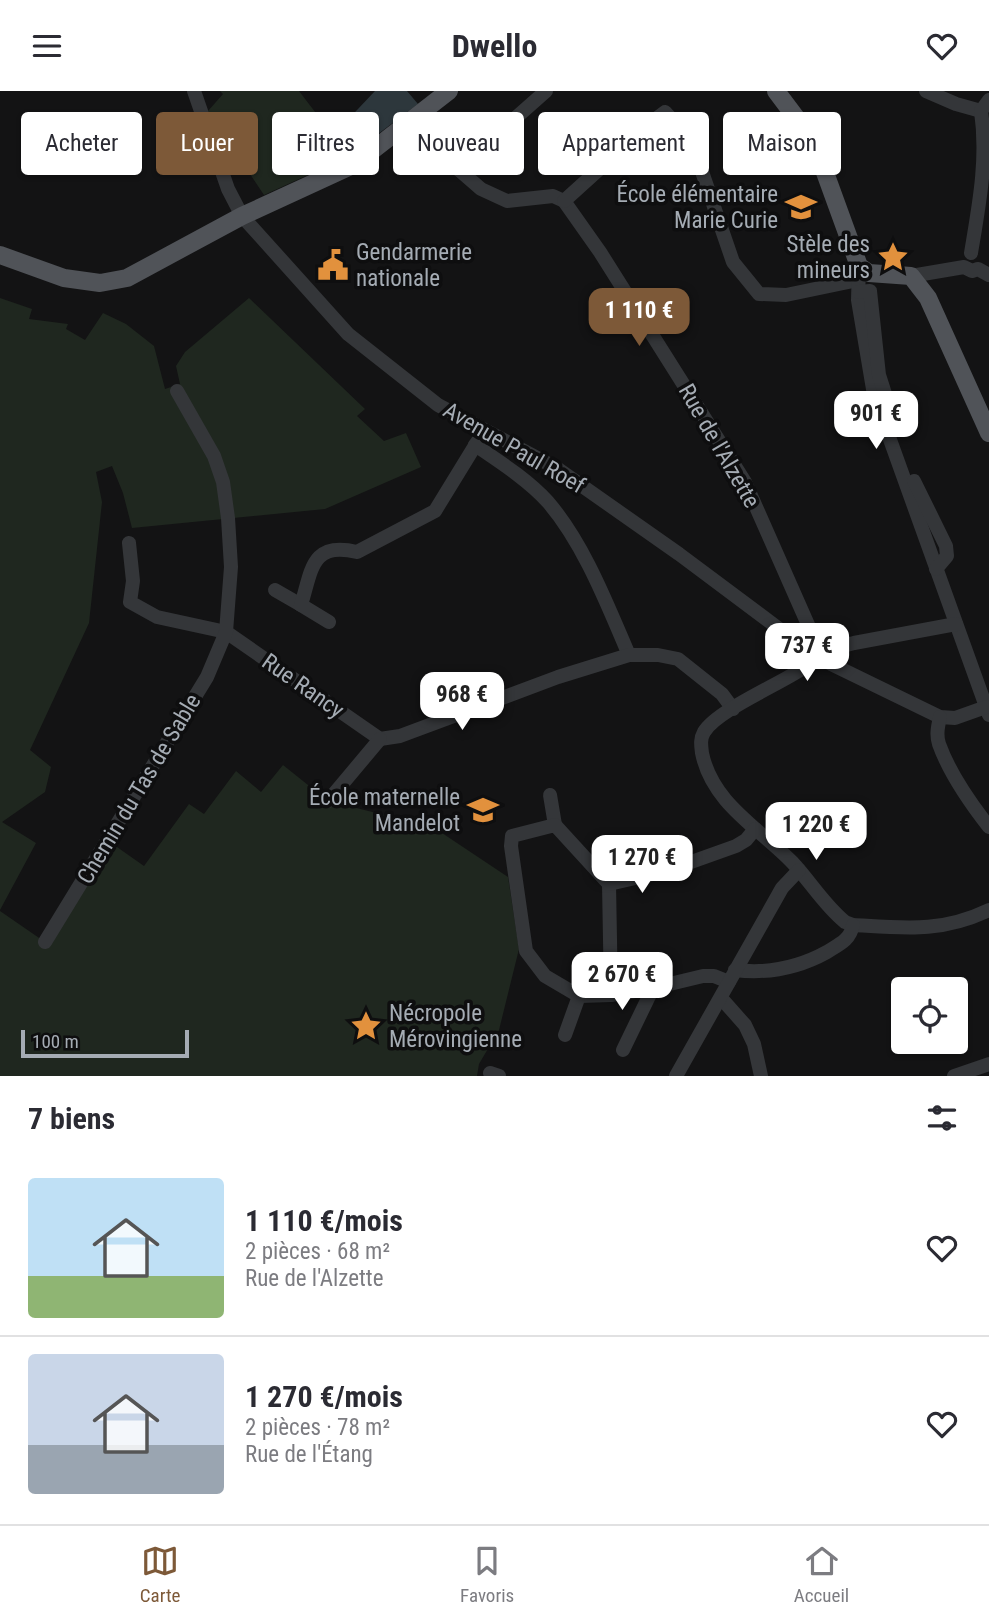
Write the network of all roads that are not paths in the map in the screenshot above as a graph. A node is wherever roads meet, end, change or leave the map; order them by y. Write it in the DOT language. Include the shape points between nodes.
graph roads {
  1 [pos="194,91"];
  2 [pos="449,91"];
  3 [pos="545,91"];
  4 [pos="776,91"];
  5 [pos="926,91"];
  6 [pos="985,105"];
  7 [pos="423,112"];
  8 [pos="522,112"];
  9 [pos="393,135"];
  10 [pos="465,175"];
  11 [pos="564,201"];
  12 [pos="242,216"];
  13 [pos="0,255"];
  14 [pos="977,270"];
  15 [pos="911,276"];
  16 [pos="861,283"];
  17 [pos="177,391"];
  18 [pos="484,431"];
  19 [pos="989,433"];
  20 [pos="512,444"];
  21 [pos="475,445"];
  22 [pos="502,463"];
  23 [pos="129,543"];
  24 [pos="275,590"];
  25 [pos="300,605"];
  26 [pos="328,622"];
  27 [pos="956,624"];
  28 [pos="226,632"];
  29 [pos="813,654"];
  30 [pos="629,655"];
  31 [pos="831,657"];
  32 [pos="733,709"];
  33 [pos="987,711"];
  34 [pos="940,717"];
  35 [pos="380,739"];
  36 [pos="551,795"];
  37 [pos="328,801"];
  38 [pos="555,825"];
  39 [pos="989,827"];
  40 [pos="755,829"];
  41 [pos="799,870"];
  42 [pos="609,884"];
  43 [pos="989,910"];
  44 [pos="853,925"];
  45 [pos="45,942"];
  46 [pos="732,976"];
  47 [pos="653,988"];
  48 [pos="611,995"];
  49 [pos="579,996"];
  50 [pos="721,998"];
  51 [pos="565,1035"];
  52 [pos="623,1051"];
  53 [pos="989,1064"];
  54 [pos="959,1074"];
  55 [pos="676,1076"];
  56 [pos="760,1076"];
  1 -- 12 [label="street, Avenue Paul Roef"];
  2 -- 7 [label="main road"];
  3 -- 8 [label="street"];
  4 -- 16 [label="main road" via="819,156"];
  5 -- 6 [label="street" via="956,104"];
  6 -- 14 [label="street" via="984,171 971,253 981,258"];
  9 -- 12 [label="main road" via="355,164"];
  10 -- 11 [label="street" via="507,201 554,196"];
  11 -- 16 [label="street" via="665,112 698,160 733,262 759,294 786,295"];
  11 -- 29 [label="street, Rue de l'Alzette" via="745,482"];
  12 -- 13 [label="main road" via="151,267 100,283 64,278"];
  12 -- 18 [label="street, Avenue Paul Roef" via="348,334 425,396"];
  14 -- 15 [label="street"];
  15 -- 16 [label="main road" via="869,272"];
  15 -- 19 [label="main road" via="928,298"];
  16 -- 27 [label="street" via="858,300 874,395"];
  17 -- 28 [label="street, Chemin du Tas de Sable" via="206,439 223,482 232,567"];
  18 -- 20 [label="street, Avenue Paul Roef"];
  18 -- 21 [label="street"];
  20 -- 22 [label="street"];
  20 -- 29 [label="street, Avenue Paul Roef" via="558,469"];
  21 -- 22 [label="street"];
  21 -- 25 [label="street" via="435,511 357,552 338,548 321,556"];
  22 -- 30 [label="street" via="547,501 566,527 603,593"];
  23 -- 28 [label="street" via="130,602 157,617"];
  24 -- 25 [label="street"];
  25 -- 26 [label="street"];
  27 -- 31 [label="street" via="854,643"];
  27 -- 33 [label="street"];
  28 -- 35 [label="street, Rue Rancy"];
  28 -- 45 [label="street, Chemin du Tas de Sable" via="207,677"];
  29 -- 31 [label="street" via="822,644"];
  29 -- 31 [label="street" via="819,669 828,667"];
  29 -- 32 [label="street" via="799,673"];
  30 -- 32 [label="street" via="678,659 722,694"];
  30 -- 35 [label="street" via="400,736"];
  31 -- 34 [label="street"];
  32 -- 40 [label="street" via="703,733 700,743 721,795"];
  33 -- 34 [label="street"];
  34 -- 39 [label="street" via="939,744"];
  35 -- 37 [label="street"];
  36 -- 38 [label="street"];
  38 -- 42 [label="street"];
  38 -- 49 [label="street" via="512,836 511,846 526,951 545,976"];
  40 -- 41 [label="street"];
  40 -- 42 [label="street" via="746,840 724,850 666,871"];
  41 -- 44 [label="street" via="838,917"];
  41 -- 46 [label="street" via="782,888"];
  42 -- 48 [label="street"];
  43 -- 44 [label="street" via="953,925 931,928"];
  44 -- 46 [label="street" via="844,942 795,967"];
  46 -- 47 [label="street" via="703,976"];
  46 -- 50 [label="street"];
  47 -- 48 [label="street"];
  47 -- 52 [label="street"];
  48 -- 49 [label="street"];
  49 -- 51 [label="street"];
  50 -- 55 [label="street"];
  50 -- 56 [label="street" via="745,1025"];
  53 -- 54 [label="street"];
}
